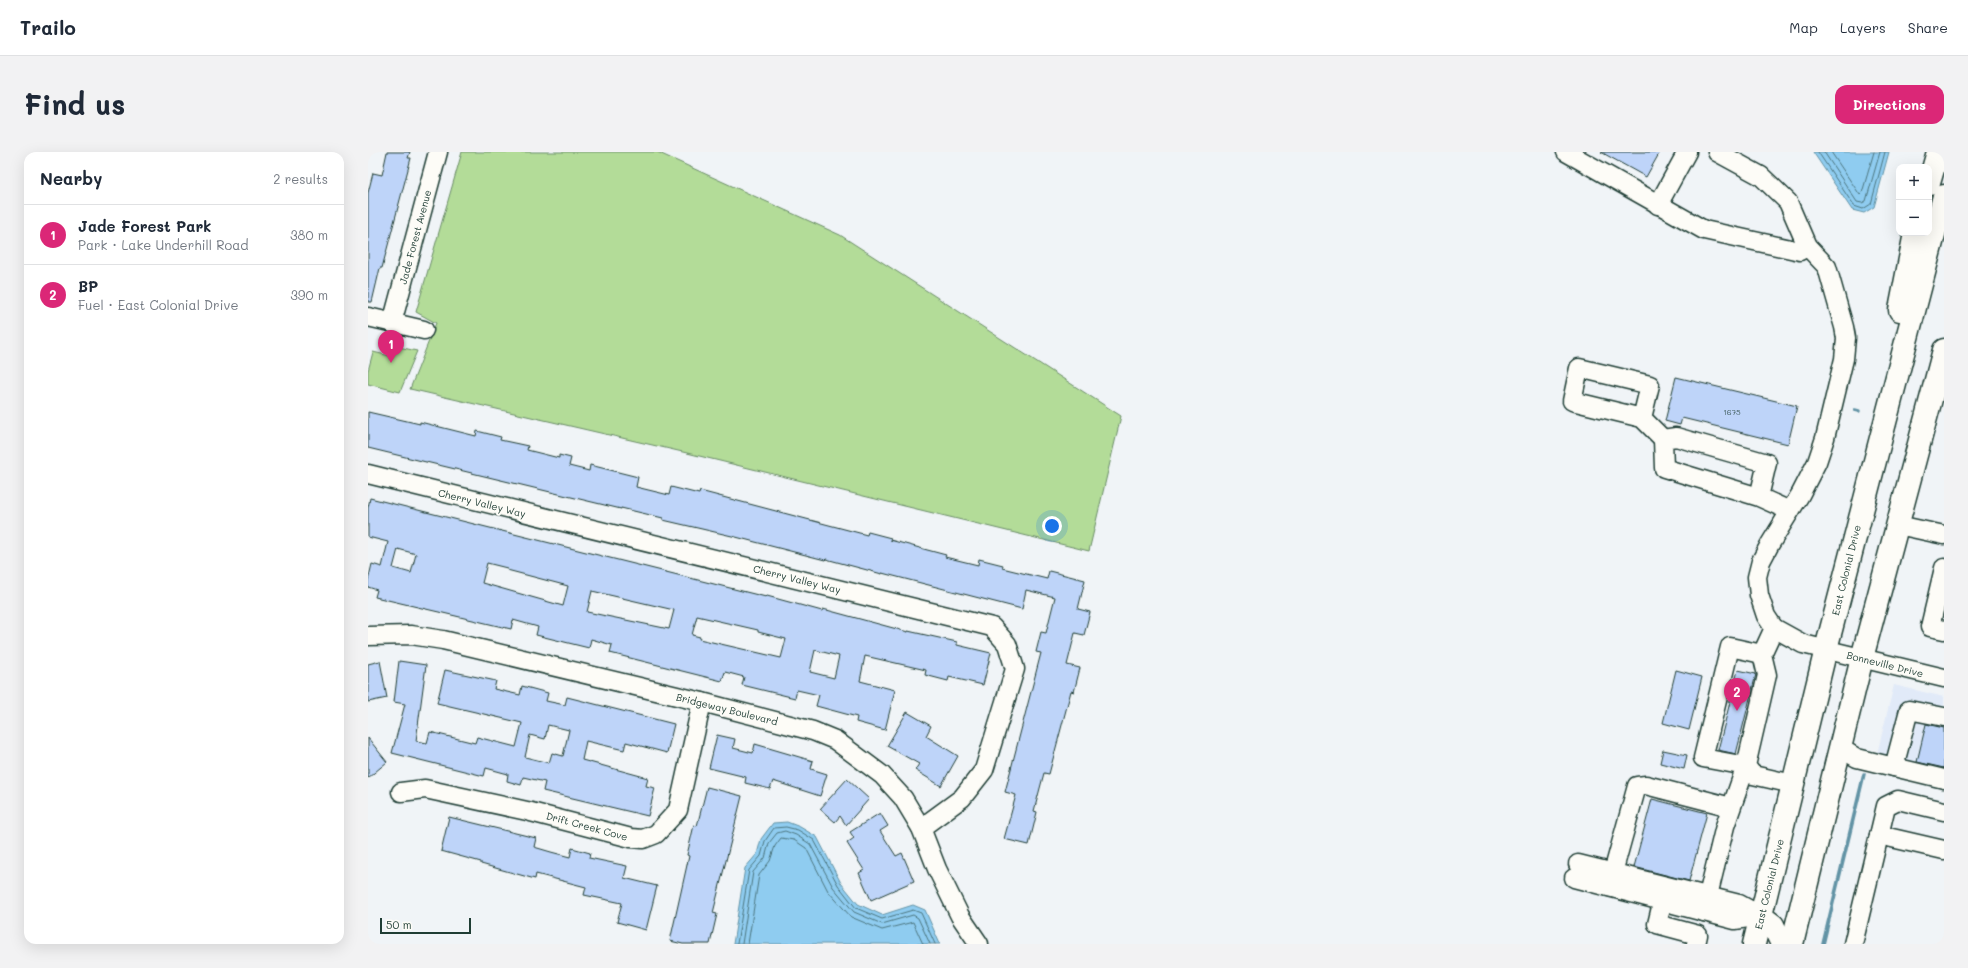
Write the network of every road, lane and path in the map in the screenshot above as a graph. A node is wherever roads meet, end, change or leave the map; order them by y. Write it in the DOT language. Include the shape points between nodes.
graph roads {
  1 [pos="438,152"];
  2 [pos="1566,152"];
  3 [pos="1687,152"];
  4 [pos="1717,152"];
  5 [pos="1938,152"];
  6 [pos="1932,173"];
  7 [pos="1944,196"];
  8 [pos="1658,205"];
  9 [pos="1914,236"];
  10 [pos="1807,246"];
  11 [pos="1944,249"];
  12 [pos="368,317"];
  13 [pos="392,323"];
  14 [pos="424,330"];
  15 [pos="1944,350"];
  16 [pos="1642,418"];
  17 [pos="1663,439"];
  18 [pos="368,474"];
  19 [pos="1759,497"];
  20 [pos="1864,500"];
  21 [pos="1790,511"];
  22 [pos="1898,525"];
  23 [pos="1944,534"];
  24 [pos="1944,568"];
  25 [pos="1774,628"];
  26 [pos="1944,630"];
  27 [pos="368,636"];
  28 [pos="1833,651"];
  29 [pos="1762,654"];
  30 [pos="1862,658"];
  31 [pos="1944,678"];
  32 [pos="702,702"];
  33 [pos="1944,717"];
  34 [pos="1840,748"];
  35 [pos="1746,766"];
  36 [pos="1894,767"];
  37 [pos="1944,779"];
  38 [pos="1793,784"];
  39 [pos="401,792"];
  40 [pos="1730,811"];
  41 [pos="1944,811"];
  42 [pos="921,828"];
  43 [pos="1879,835"];
  44 [pos="1944,850"];
  45 [pos="1576,871"];
  46 [pos="1611,880"];
  47 [pos="1664,894"];
  48 [pos="1705,904"];
  49 [pos="1761,916"];
  50 [pos="979,944"];
  51 [pos="1696,944"];
  52 [pos="1754,944"];
  53 [pos="1782,944"];
  54 [pos="1792,944"];
  55 [pos="1853,944"];
  1 -- 13 [label="street, Jade Forest Avenue"];
  2 -- 8 [label="street"];
  3 -- 8 [label="street"];
  4 -- 10 [label="street" via="1761,176 1788,202"];
  5 -- 6 [label="highway"];
  7 -- 20 [label="highway, East Colonial Drive"];
  8 -- 10 [label="street" via="1704,230 1800,251"];
  9 -- 20 [label="highway"];
  10 -- 21 [label="street" via="1827,267 1844,327 1846,349 1817,462"];
  11 -- 28 [label="highway"];
  12 -- 13 [label="street"];
  13 -- 14 [label="street"];
  15 -- 22 [label="highway"];
  16 -- 17 [label="street"];
  17 -- 19 [label="street" via="1664,468"];
  17 -- 19 [label="street" via="1676,437 1768,463"];
  18 -- 42 [label="street, Cherry Valley Way" via="992,627 1007,644 1015,670 984,770 962,798"];
  19 -- 21 [label="street"];
  20 -- 28 [label="highway, East Colonial Drive"];
  21 -- 25 [label="street" via="1761,561 1757,577 1759,595 1766,616"];
  22 -- 23 [label="street"];
  22 -- 30 [label="highway"];
  24 -- 26 [label="street" via="1930,627"];
  25 -- 28 [label="street, Bonneville Drive" via="1803,644"];
  25 -- 29 [label="street"];
  27 -- 32 [label="street, Bridgeway Boulevard" via="411,635 443,640"];
  28 -- 30 [label="street, Bonneville Drive"];
  28 -- 38 [label="highway, East Colonial Drive"];
  29 -- 35 [label="street" via="1768,675"];
  29 -- 35 [label="street" via="1730,647 1703,758"];
  30 -- 31 [label="street, Bonneville Drive"];
  30 -- 34 [label="highway"];
  32 -- 39 [label="street, Drift Creek Cove" via="678,810 656,834 643,839 425,789"];
  32 -- 42 [label="street, Bridgeway Boulevard" via="813,731 835,740 882,775 903,798"];
  33 -- 36 [label="street" via="1909,710"];
  34 -- 36 [label="street" via="1857,758"];
  34 -- 54 [label="highway"];
  35 -- 38 [label="street" via="1753,775"];
  35 -- 40 [label="street"];
  36 -- 37 [label="street"];
  38 -- 49 [label="highway, East Colonial Drive"];
  40 -- 46 [label="street" via="1646,785 1637,786"];
  40 -- 48 [label="street"];
  41 -- 43 [label="street" via="1898,800 1886,806"];
  42 -- 50 [label="street, Bridgeway Boulevard" via="960,916"];
  43 -- 44 [label="street"];
  43 -- 55 [label="street"];
  45 -- 46 [label="street"];
  46 -- 47 [label="street"];
  47 -- 48 [label="street"];
  47 -- 51 [label="street" via="1657,924 1698,935"];
  48 -- 49 [label="street" via="1735,920"];
  49 -- 52 [label="highway, East Colonial Drive"];
  49 -- 53 [label="highway" via="1773,925"];
}
